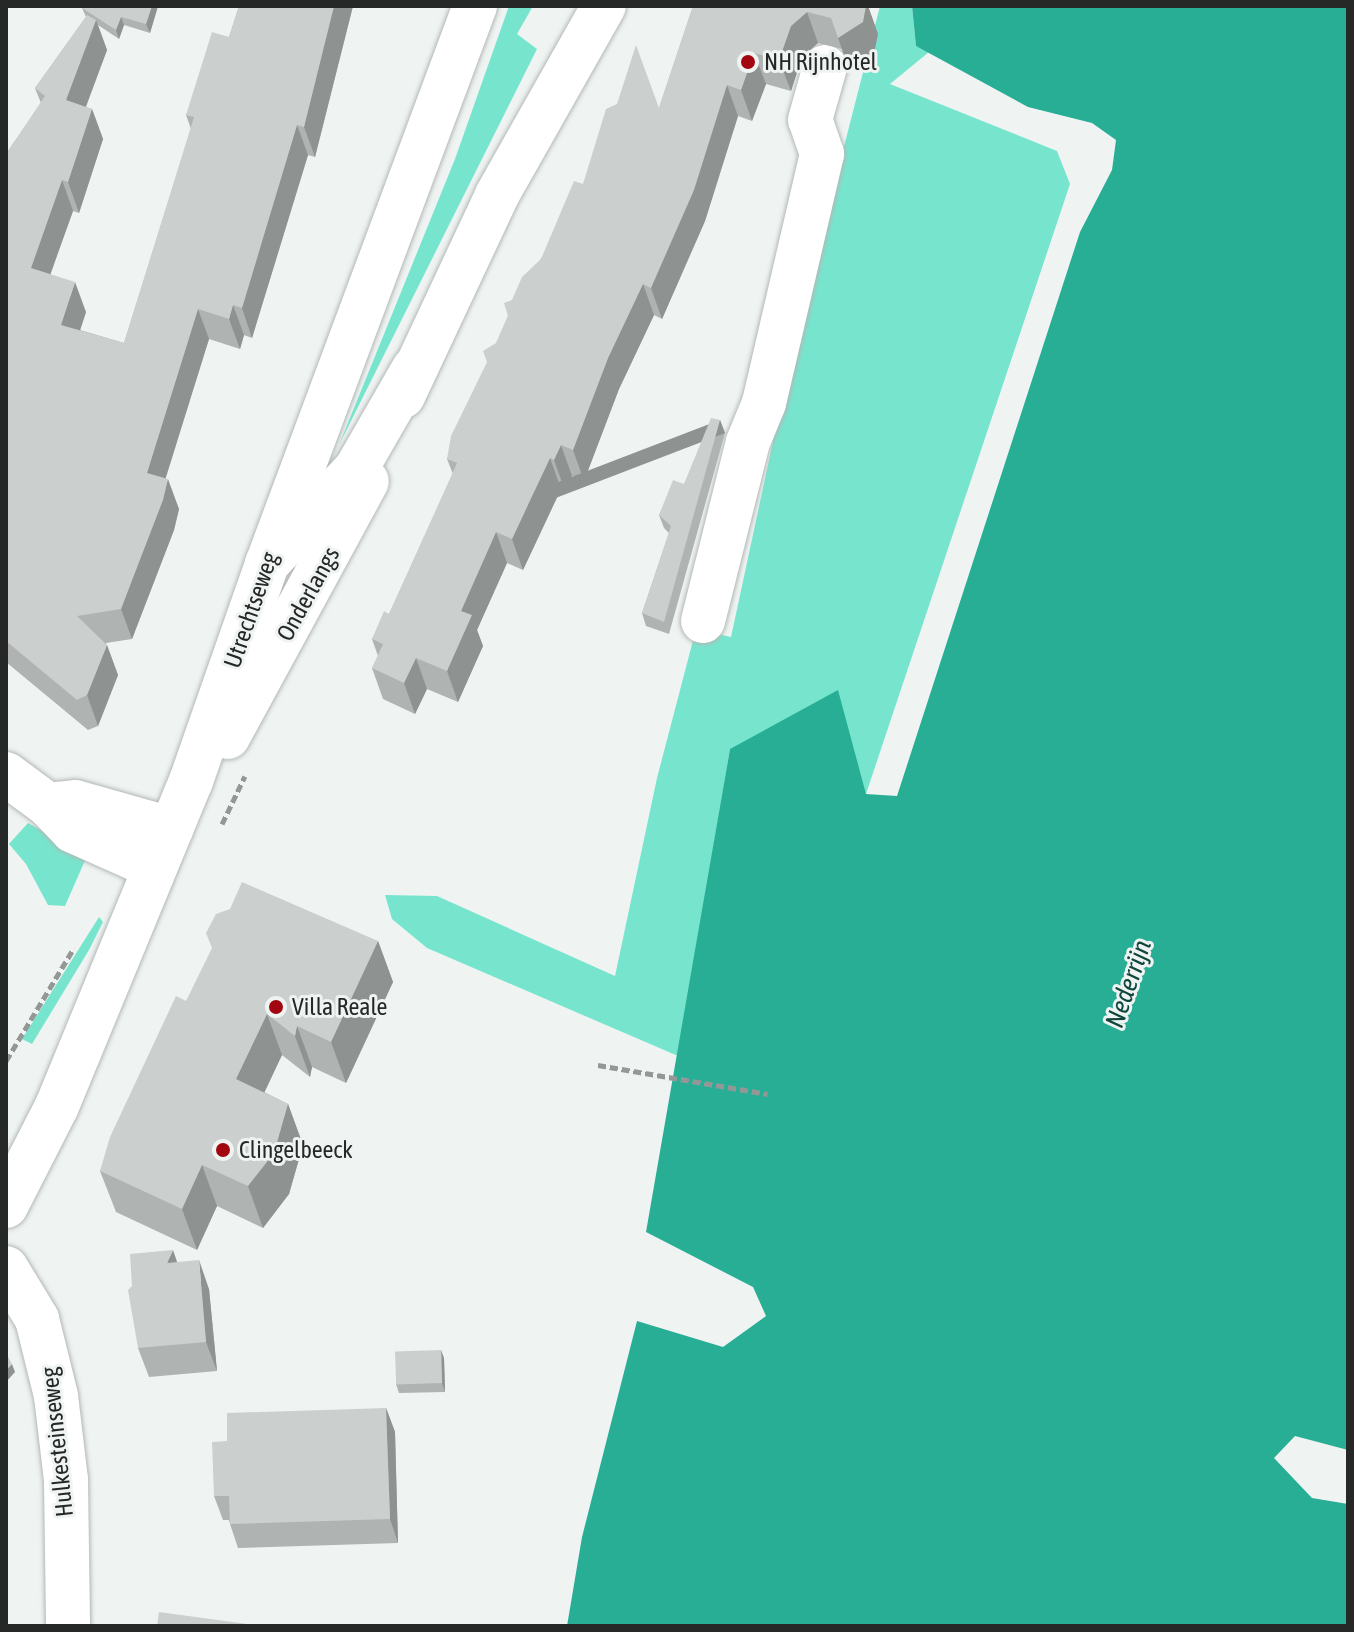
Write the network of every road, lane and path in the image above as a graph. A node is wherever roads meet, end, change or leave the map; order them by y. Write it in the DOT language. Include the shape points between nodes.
graph roads {
  1 [pos="475,6"];
  2 [pos="604,6"];
  3 [pos="825,67"];
  4 [pos="414,368"];
  5 [pos="267,564"];
  6 [pos="703,621"];
  7 [pos="247,772"];
  8 [pos="6,774"];
  9 [pos="220,829"];
  10 [pos="168,835"];
  11 [pos="81,937"];
  12 [pos="6,1061"];
  13 [pos="598,1065"];
  14 [pos="768,1094"];
  15 [pos="6,1206"];
  16 [pos="6,1268"];
  17 [pos="68,1626"];
  1 -- 5 [label="main road, Utrechtseweg"];
  2 -- 4 [label="main road, Onderlangs" via="497,195"];
  3 -- 6 [label="main road" via="810,120 822,154 764,403 748,442"];
  4 -- 5 [label="main road, Onderlangs" via="356,469"];
  4 -- 10 [label="main road, Onderlangs" via="334,551"];
  5 -- 10 [label="main road, Utrechtseweg"];
  7 -- 9 [label="path"];
  8 -- 10 [label="main road" via="73,831"];
  10 -- 15 [label="main road, Utrechtseweg" via="57,1106"];
  11 -- 12 [label="path"];
  13 -- 14 [label="path"];
  16 -- 17 [label="main road, Hulkesteinseweg" via="37,1319 56,1396 66,1480"];
}
